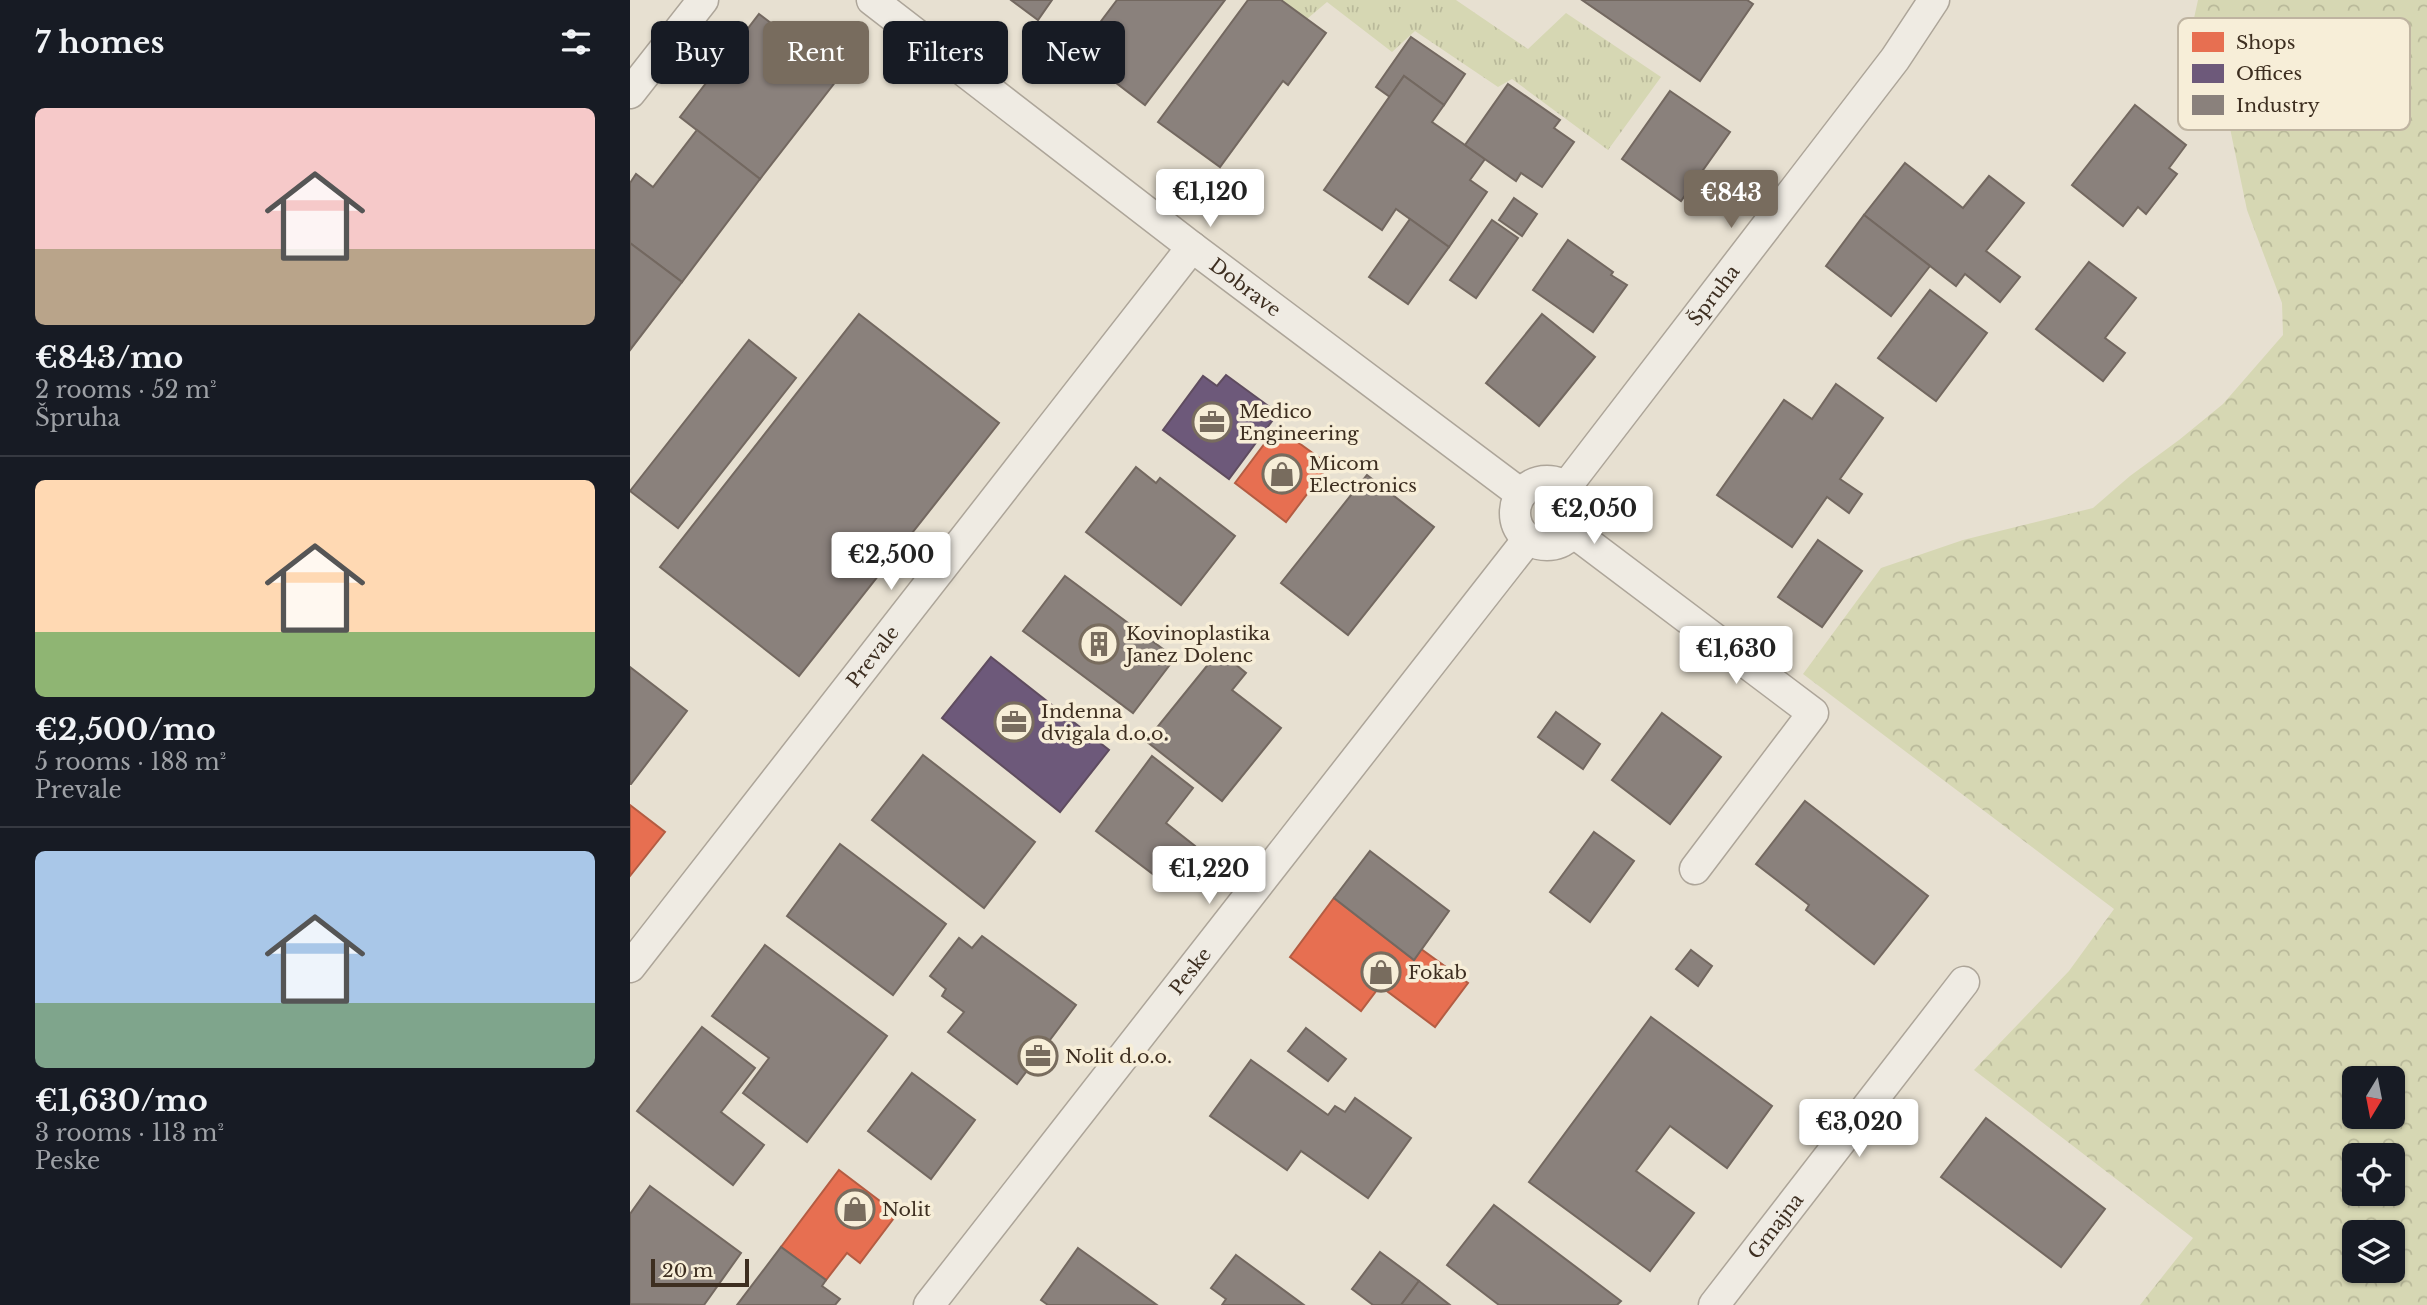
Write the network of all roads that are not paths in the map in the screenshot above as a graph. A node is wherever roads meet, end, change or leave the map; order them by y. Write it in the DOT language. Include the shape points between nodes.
graph roads {
  1 [pos="703,0"];
  2 [pos="872,0"];
  3 [pos="1934,0"];
  4 [pos="630,93"];
  5 [pos="1192,247"];
  6 [pos="1566,487"];
  7 [pos="1521,494"];
  8 [pos="1573,532"];
  9 [pos="1528,539"];
  10 [pos="1696,869"];
  11 [pos="630,967"];
  12 [pos="1964,982"];
  13 [pos="929,1305"];
  14 [pos="1714,1305"];
  1 -- 4 [label="street"];
  2 -- 5 [label="street, Dobrave"];
  3 -- 6 [label="street, Špruha" via="1895,59"];
  5 -- 7 [label="street, Dobrave"];
  5 -- 11 [label="street, Prevale"];
  6 -- 7 [label="street" via="1547,481"];
  6 -- 8 [label="street" via="1579,513"];
  7 -- 9 [label="street" via="1517,523"];
  8 -- 9 [label="street" via="1557,544"];
  8 -- 10 [label="street" via="1813,713"];
  9 -- 13 [label="street, Peske"];
  12 -- 14 [label="street, Gmajna"];
}
